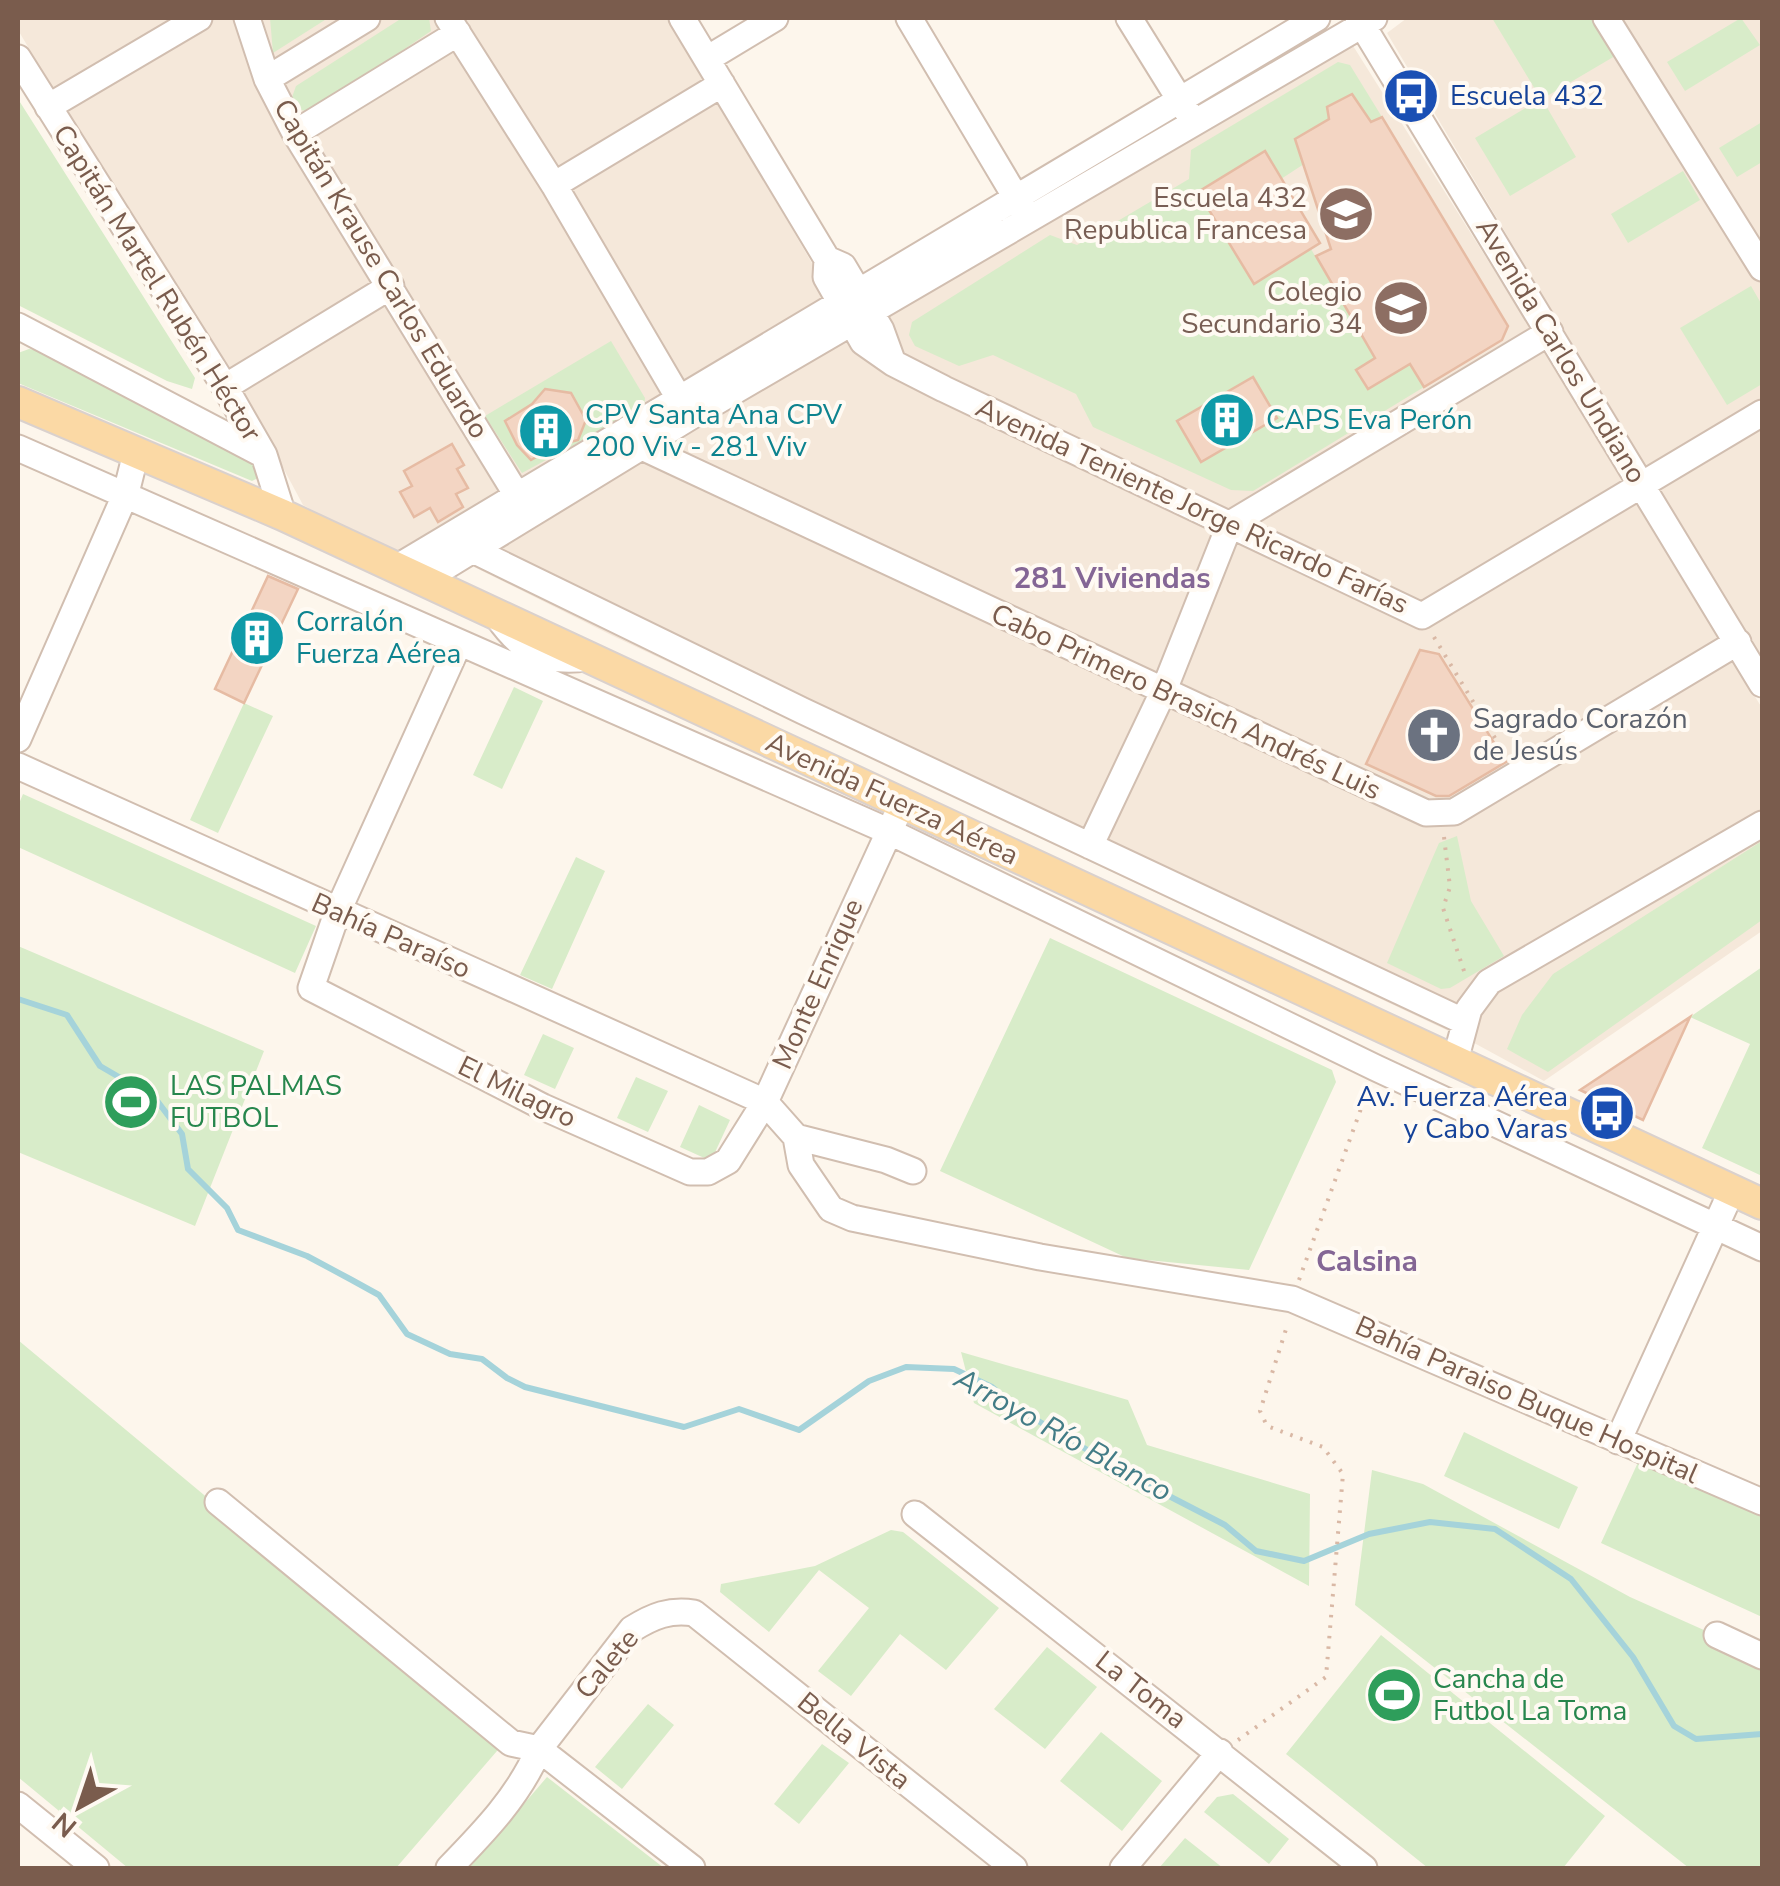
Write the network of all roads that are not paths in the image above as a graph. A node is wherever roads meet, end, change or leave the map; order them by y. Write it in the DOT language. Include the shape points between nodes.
graph roads {
  1 [pos="198,18"];
  2 [pos="246,18"];
  3 [pos="366,18"];
  4 [pos="682,18"];
  5 [pos="775,18"];
  6 [pos="908,18"];
  7 [pos="1129,18"];
  8 [pos="1317,18"];
  9 [pos="1606,18"];
  10 [pos="1365,20"];
  11 [pos="453,25"];
  12 [pos="707,59"];
  13 [pos="19,65"];
  14 [pos="267,79"];
  15 [pos="722,84"];
  16 [pos="1178,99"];
  17 [pos="48,107"];
  18 [pos="1193,121"];
  19 [pos="294,133"];
  20 [pos="554,185"];
  21 [pos="1022,208"];
  22 [pos="1762,268"];
  23 [pos="391,286"];
  24 [pos="856,308"];
  25 [pos="18,326"];
  26 [pos="1550,332"];
  27 [pos="225,387"];
  28 [pos="18,402"];
  29 [pos="684,407"];
  30 [pos="1762,414"];
  31 [pos="634,438"];
  32 [pos="18,448"];
  33 [pos="136,453"];
  34 [pos="264,455"];
  35 [pos="1642,486"];
  36 [pos="126,493"];
  37 [pos="524,504"];
  38 [pos="283,515"];
  39 [pos="1230,524"];
  40 [pos="471,548"];
  41 [pos="409,575"];
  42 [pos="1738,642"];
  43 [pos="459,643"];
  44 [pos="1760,675"];
  45 [pos="1164,690"];
  46 [pos="24,704"];
  47 [pos="18,740"];
  48 [pos="18,766"];
  49 [pos="903,804"];
  50 [pos="1762,824"];
  51 [pos="888,831"];
  52 [pos="1090,846"];
  53 [pos="337,912"];
  54 [pos="1465,1022"];
  55 [pos="1456,1061"];
  56 [pos="765,1102"];
  57 [pos="796,1137"];
  58 [pos="728,1162"];
  59 [pos="912,1171"];
  60 [pos="1732,1190"];
  61 [pos="1762,1204"];
  62 [pos="1714,1226"];
  63 [pos="1762,1248"];
  64 [pos="1618,1441"];
  65 [pos="218,1502"];
  66 [pos="1762,1502"];
  67 [pos="915,1514"];
  68 [pos="694,1614"];
  69 [pos="1716,1635"];
  70 [pos="1762,1656"];
  71 [pos="539,1749"];
  72 [pos="1220,1752"];
  73 [pos="18,1805"];
  74 [pos="96,1868"];
  75 [pos="449,1868"];
  76 [pos="692,1868"];
  77 [pos="1014,1868"];
  78 [pos="1123,1868"];
  79 [pos="1364,1868"];
  1 -- 17 [label="street"];
  2 -- 14 [label="street, Capitán Krause Carlos Eduardo"];
  3 -- 14 [label="street"];
  4 -- 12 [label="street, Avenida Teniente Jorge Ricardo Farías"];
  5 -- 12 [label="street"];
  6 -- 21 [label="street"];
  7 -- 16 [label="street"];
  8 -- 16 [label="street"];
  9 -- 22 [label="street"];
  10 -- 18 [label="street"];
  10 -- 26 [label="street, Avenida Carlos Undiano"];
  11 -- 19 [label="street"];
  11 -- 20 [label="street"];
  12 -- 15 [label="street, Avenida Teniente Jorge Ricardo Farías"];
  13 -- 17 [label="street, Capitán Martel Rubén Héctor"];
  14 -- 19 [label="street, Capitán Krause Carlos Eduardo"];
  15 -- 20 [label="street"];
  15 -- 24 [label="street, Avenida Teniente Jorge Ricardo Farías" via="826,259 826,277"];
  16 -- 18 [label="street"];
  16 -- 21 [label="street"];
  17 -- 27 [label="street, Capitán Martel Rubén Héctor"];
  18 -- 21 [label="street"];
  19 -- 23 [label="street, Capitán Krause Carlos Eduardo"];
  20 -- 29 [label="street"];
  21 -- 24 [label="street"];
  23 -- 27 [label="street"];
  23 -- 37 [label="street, Capitán Krause Carlos Eduardo"];
  24 -- 29 [label="street"];
  24 -- 39 [label="street, Avenida Teniente Jorge Ricardo Farías" via="893,363"];
  25 -- 34 [label="street"];
  26 -- 35 [label="street, Avenida Carlos Undiano"];
  26 -- 39 [label="street"];
  27 -- 34 [label="street, Capitán Martel Rubén Héctor"];
  28 -- 33 [label="main road, Avenida Fuerza Aérea"];
  29 -- 31 [label="street"];
  30 -- 35 [label="street, Avenida Teniente Jorge Ricardo Farías"];
  31 -- 37 [label="street"];
  31 -- 45 [label="street, Cabo Primero Brasich Andrés Luis"];
  32 -- 36 [label="street"];
  33 -- 36 [label="street"];
  33 -- 38 [label="main road, Avenida Fuerza Aérea"];
  34 -- 38 [label="street, Capitán Martel Rubén Héctor"];
  35 -- 39 [label="street, Avenida Teniente Jorge Ricardo Farías" via="1422,616"];
  35 -- 42 [label="street, Avenida Carlos Undiano"];
  36 -- 43 [label="street"];
  36 -- 46 [label="street"];
  37 -- 40 [label="street"];
  37 -- 41 [label="street"];
  38 -- 41 [label="main road, Avenida Fuerza Aérea"];
  39 -- 45 [label="street"];
  40 -- 41 [label="street"];
  40 -- 52 [label="street"];
  41 -- 49 [label="main road, Avenida Fuerza Aérea"];
  42 -- 44 [label="street, Avenida Carlos Undiano"];
  42 -- 45 [label="street, Cabo Primero Brasich Andrés Luis" via="1454,812 1409,808"];
  43 -- 51 [label="street"];
  43 -- 53 [label="street"];
  45 -- 52 [label="street"];
  46 -- 47 [label="street"];
  48 -- 53 [label="street, Bahía Paraíso"];
  49 -- 51 [label="street, Monte Enrique"];
  49 -- 55 [label="main road, Avenida Fuerza Aérea"];
  50 -- 54 [label="street" via="1493,980 1475,997"];
  51 -- 56 [label="street, Monte Enrique"];
  51 -- 62 [label="street"];
  52 -- 54 [label="street"];
  53 -- 56 [label="street, Bahía Paraíso"];
  53 -- 58 [label="street, El Milagro" via="310,988 543,1107 690,1172"];
  54 -- 55 [label="street"];
  55 -- 60 [label="main road, Avenida Fuerza Aérea"];
  56 -- 57 [label="street"];
  56 -- 58 [label="street, Monte Enrique"];
  57 -- 59 [label="street"];
  57 -- 64 [label="street, Bahía Paraiso Buque Hospital" via="801,1165 816,1188 831,1209 852,1218 1292,1299"];
  60 -- 61 [label="main road, Avenida Fuerza Aérea"];
  60 -- 62 [label="street"];
  62 -- 63 [label="street"];
  62 -- 64 [label="street"];
  64 -- 66 [label="street, Bahía Paraiso Buque Hospital"];
  65 -- 71 [label="street" via="511,1743"];
  67 -- 72 [label="street, La Toma"];
  68 -- 71 [label="street, Calete" via="676,1610 632,1629"];
  68 -- 77 [label="street, Bella Vista"];
  69 -- 70 [label="street"];
  71 -- 75 [label="street, Calete" via="493,1823"];
  71 -- 76 [label="street"];
  72 -- 78 [label="street"];
  72 -- 79 [label="street, La Toma"];
  73 -- 74 [label="street"];
}
